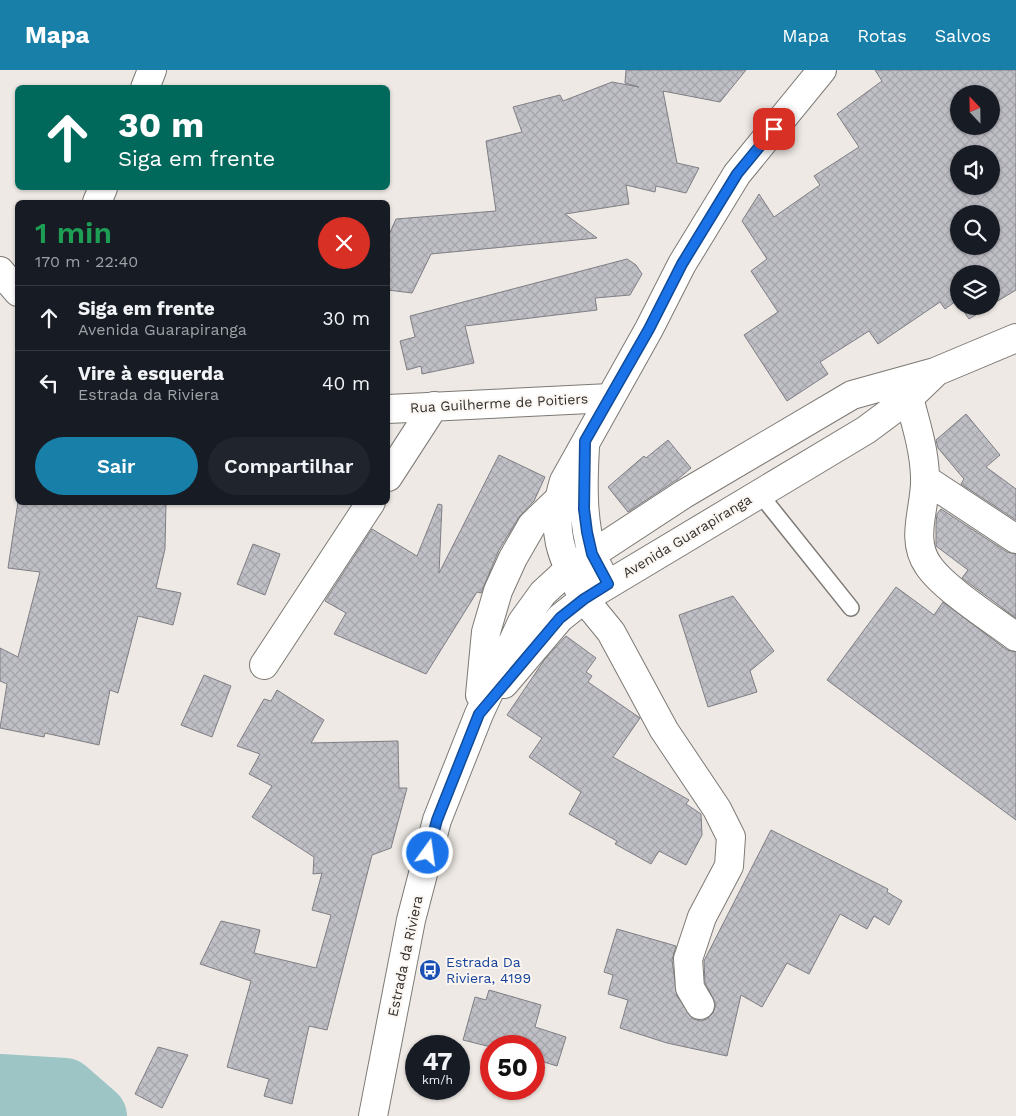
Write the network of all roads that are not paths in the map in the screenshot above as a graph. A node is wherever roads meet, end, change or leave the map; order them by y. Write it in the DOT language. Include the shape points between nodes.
graph roads {
  1 [pos="152,70"];
  2 [pos="822,70"];
  3 [pos="146,85"];
  4 [pos="0,272"];
  5 [pos="15,289"];
  6 [pos="1016,338"];
  7 [pos="935,372"];
  8 [pos="610,398"];
  9 [pos="909,398"];
  10 [pos="434,406"];
  11 [pos="390,409"];
  12 [pos="585,441"];
  13 [pos="390,474"];
  14 [pos="925,479"];
  15 [pos="759,493"];
  16 [pos="558,500"];
  17 [pos="369,505"];
  18 [pos="1016,540"];
  19 [pos="592,554"];
  20 [pos="568,570"];
  21 [pos="608,584"];
  22 [pos="584,599"];
  23 [pos="851,608"];
  24 [pos="611,632"];
  25 [pos="1016,637"];
  26 [pos="264,666"];
  27 [pos="479,714"];
  28 [pos="700,1005"];
  29 [pos="373,1116"];
  1 -- 3 [label="street"];
  2 -- 8 [label="street" via="737,174 682,264"];
  4 -- 5 [label="street"];
  6 -- 7 [label="street, Avenida Guarapiranga"];
  7 -- 9 [label="street, Avenida Guarapiranga"];
  7 -- 19 [label="street, Avenida Guarapiranga" via="852,395 684,494"];
  8 -- 10 [label="street, Rua Guilherme de Poitiers"];
  8 -- 12 [label="street"];
  9 -- 14 [label="street" via="924,459"];
  9 -- 15 [label="street, Avenida Guarapiranga" via="866,430"];
  10 -- 11 [label="street, Rua Guilherme de Poitiers"];
  10 -- 13 [label="street"];
  12 -- 16 [label="street"];
  12 -- 19 [label="street" via="584,509"];
  14 -- 18 [label="street"];
  14 -- 25 [label="street" via="920,530 921,552 928,565 938,577"];
  15 -- 21 [label="street, Avenida Guarapiranga"];
  15 -- 23 [label="lane"];
  16 -- 20 [label="street" via="557,538"];
  16 -- 27 [label="street" via="532,525 498,591 486,632"];
  17 -- 26 [label="street"];
  19 -- 20 [label="street, Avenida Guarapiranga"];
  19 -- 21 [label="street"];
  20 -- 22 [label="street"];
  20 -- 27 [label="street, Avenida Guarapiranga" via="543,594 522,622"];
  21 -- 22 [label="street, Avenida Guarapiranga"];
  21 -- 24 [label="street"];
  22 -- 24 [label="street"];
  22 -- 27 [label="street, Avenida Guarapiranga" via="560,618"];
  24 -- 28 [label="street" via="664,730 717,809 731,837 729,866 702,917 688,959 690,988"];
  27 -- 29 [label="street, Estrada da Riviera" via="437,820 411,920"];
}
